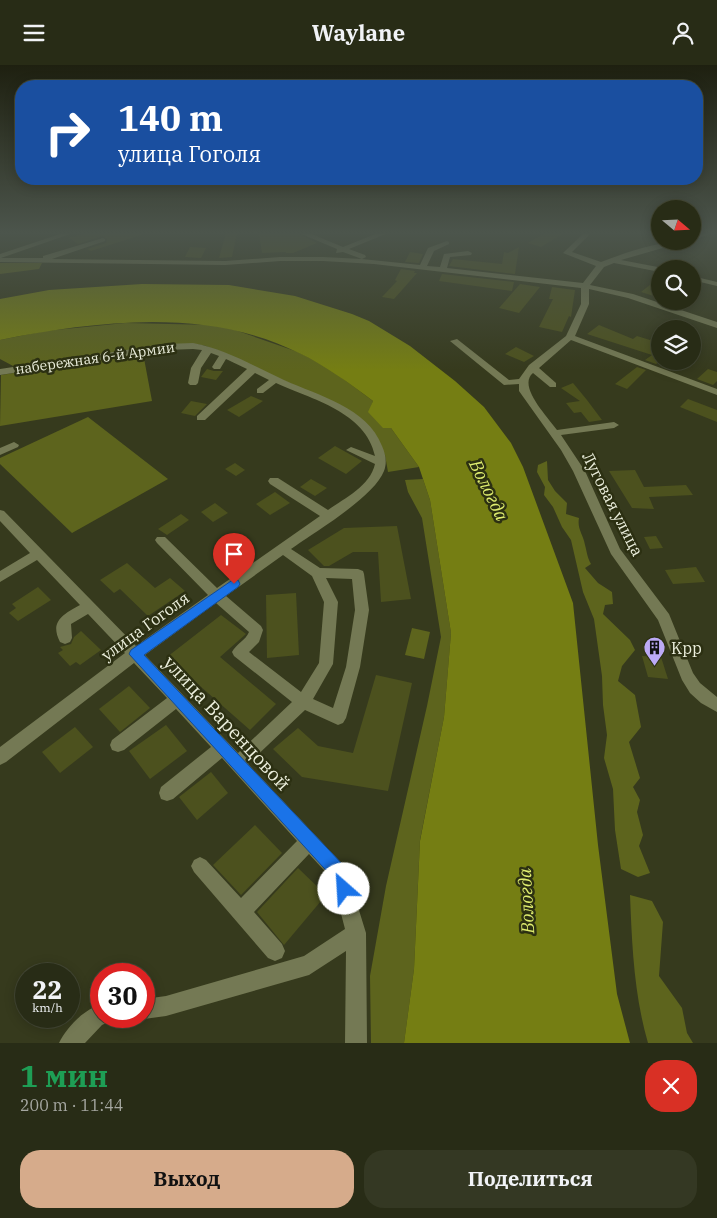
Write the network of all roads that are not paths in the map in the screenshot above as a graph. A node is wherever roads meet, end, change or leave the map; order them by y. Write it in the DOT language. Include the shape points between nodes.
graph roads {
  1 [pos="515,279"];
  2 [pos="591,279"];
  3 [pos="701,280"];
  4 [pos="717,284"];
  5 [pos="585,286"];
  6 [pos="717,325"];
  7 [pos="570,337"];
  8 [pos="454,341"];
  9 [pos="208,349"];
  10 [pos="224,356"];
  11 [pos="217,367"];
  12 [pos="532,367"];
  13 [pos="253,369"];
  14 [pos="0,372"];
  15 [pos="276,379"];
  16 [pos="193,383"];
  17 [pos="553,385"];
  18 [pos="523,386"];
  19 [pos="260,391"];
  20 [pos="717,392"];
  21 [pos="201,418"];
  22 [pos="614,425"];
  23 [pos="555,433"];
  24 [pos="14,445"];
  25 [pos="351,450"];
  26 [pos="0,452"];
  27 [pos="381,463"];
  28 [pos="274,481"];
  29 [pos="0,514"];
  30 [pos="329,516"];
  31 [pos="161,540"];
  32 [pos="283,549"];
  33 [pos="38,554"];
  34 [pos="317,573"];
  35 [pos="0,577"];
  36 [pos="218,595"];
  37 [pos="89,606"];
  38 [pos="65,638"];
  39 [pos="135,654"];
  40 [pos="177,699"];
  41 [pos="303,702"];
  42 [pos="711,702"];
  43 [pos="118,745"];
  44 [pos="222,748"];
  45 [pos="0,757"];
  46 [pos="237,764"];
  47 [pos="167,793"];
  48 [pos="309,841"];
  49 [pos="200,867"];
  50 [pos="241,912"];
  51 [pos="356,933"];
  52 [pos="275,951"];
  53 [pos="155,1008"];
  54 [pos="90,1022"];
  55 [pos="70,1043"];
  56 [pos="356,1043"];
  1 -- 5 [label="street"];
  2 -- 5 [label="street"];
  3 -- 4 [label="street"];
  5 -- 6 [label="street" via="630,296"];
  5 -- 7 [label="street" via="585,304"];
  7 -- 12 [label="street"];
  7 -- 20 [label="street"];
  8 -- 18 [label="street" via="507,383"];
  9 -- 10 [label="street, набережная 6-й Армии"];
  9 -- 14 [label="street, набережная 6-й Армии" via="166,347"];
  9 -- 16 [label="street" via="196,369"];
  10 -- 11 [label="street"];
  10 -- 13 [label="street, набережная 6-й Армии"];
  12 -- 17 [label="street"];
  12 -- 18 [label="street" via="526,373"];
  13 -- 15 [label="street, набережная 6-й Армии"];
  13 -- 21 [label="street"];
  15 -- 19 [label="street"];
  15 -- 27 [label="street, набережная 6-й Армии" via="354,417 370,431"];
  18 -- 23 [label="street, Луговая улица"];
  22 -- 23 [label="street"];
  23 -- 42 [label="street, Луговая улица" via="579,471 615,551 664,618 687,676"];
  24 -- 26 [label="street"];
  25 -- 27 [label="street"];
  27 -- 30 [label="street, улица Гоголя" via="373,482"];
  28 -- 30 [label="street"];
  29 -- 33 [label="street, улица Варенцовой"];
  30 -- 32 [label="street, улица Гоголя"];
  31 -- 36 [label="street"];
  32 -- 34 [label="street"];
  32 -- 36 [label="street, улица Гоголя"];
  33 -- 35 [label="street"];
  33 -- 37 [label="street, улица Варенцовой"];
  34 -- 41 [label="street" via="331,602 326,664"];
  34 -- 41 [label="street" via="358,575 362,610 353,667 338,719"];
  36 -- 39 [label="street, улица Гоголя"];
  36 -- 41 [label="street" via="256,630 254,638 239,652"];
  37 -- 38 [label="street" via="64,621"];
  37 -- 39 [label="street, улица Варенцовой"];
  39 -- 40 [label="street, улица Варенцовой"];
  39 -- 45 [label="street, улица Гоголя"];
  40 -- 43 [label="street"];
  40 -- 44 [label="street, улица Варенцовой"];
  41 -- 46 [label="street"];
  44 -- 46 [label="street, улица Варенцовой"];
  44 -- 47 [label="street"];
  46 -- 48 [label="street, улица Варенцовой"];
  48 -- 50 [label="street"];
  48 -- 51 [label="street, улица Варенцовой" via="340,874"];
  49 -- 50 [label="street"];
  50 -- 52 [label="street"];
  51 -- 53 [label="street" via="309,965"];
  51 -- 56 [label="street"];
  54 -- 55 [label="street"];
}
